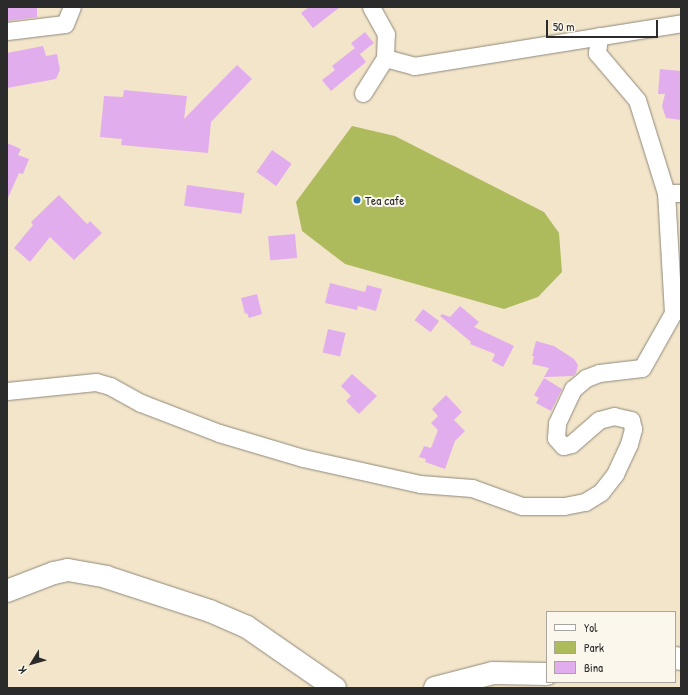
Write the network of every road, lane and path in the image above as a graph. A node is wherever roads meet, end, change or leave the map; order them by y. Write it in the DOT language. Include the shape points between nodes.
graph roads {
  1 [pos="72,7"];
  2 [pos="371,7"];
  3 [pos="681,23"];
  4 [pos="7,31"];
  5 [pos="598,36"];
  6 [pos="385,58"];
  7 [pos="363,93"];
  8 [pos="673,193"];
  9 [pos="7,391"];
  10 [pos="7,591"];
  11 [pos="546,674"];
  12 [pos="335,688"];
  13 [pos="435,688"];
  1 -- 4 [label="street" via="65,24"];
  2 -- 6 [label="street" via="386,34"];
  3 -- 5 [label="street"];
  5 -- 6 [label="street" via="414,66"];
  5 -- 8 [label="street" via="597,53 637,100"];
  6 -- 7 [label="street"];
  8 -- 9 [label="street" via="673,313 642,368 599,373 586,378 573,389 557,423 556,438 563,446 571,444 599,420 614,416 631,420 633,429 629,444 615,474 601,492 585,502 564,506 522,506 472,488 420,484 303,458 219,433 141,403 110,386 96,382"];
  10 -- 12 [label="street" via="68,570 106,577 210,611 247,627"];
  11 -- 13 [label="street" via="493,674"];
}
